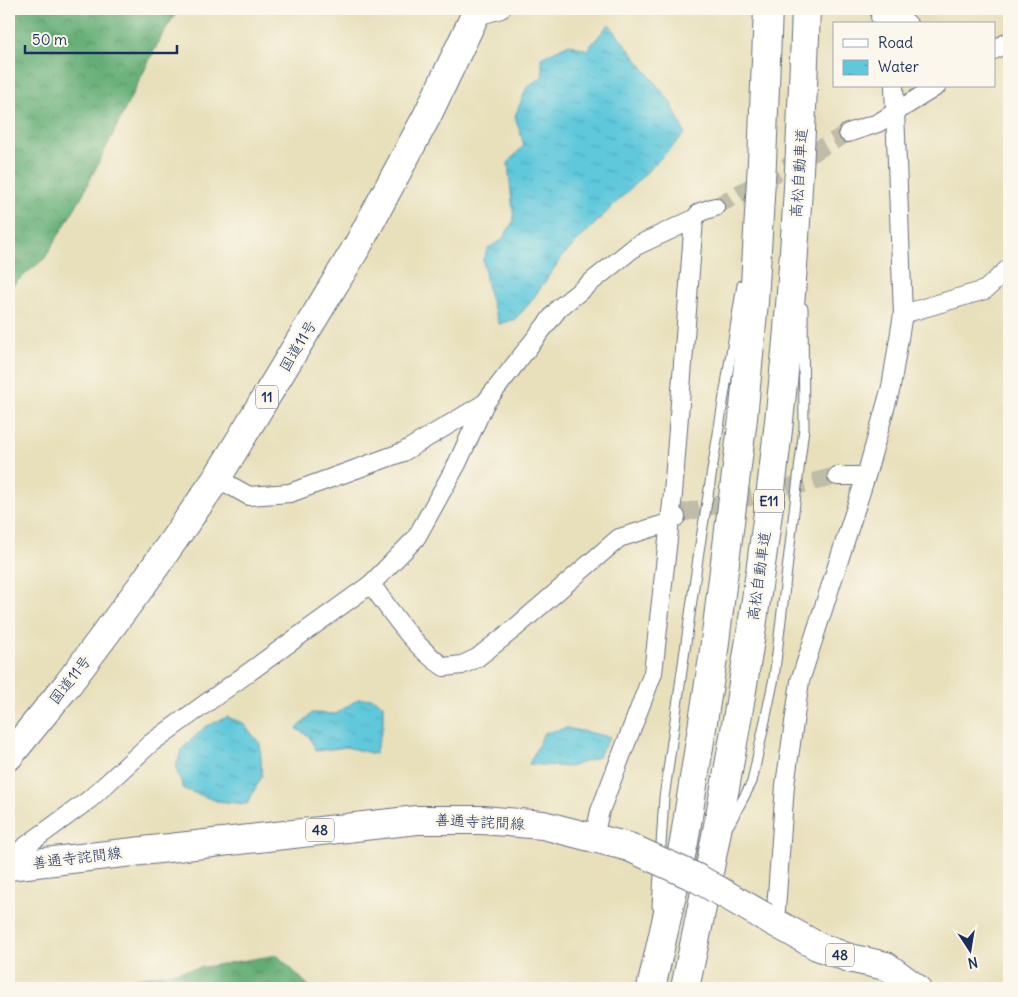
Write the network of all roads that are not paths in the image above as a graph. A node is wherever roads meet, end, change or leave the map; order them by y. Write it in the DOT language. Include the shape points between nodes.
graph roads {
  1 [pos="500,9"];
  2 [pos="768,9"];
  3 [pos="806,9"];
  4 [pos="476,13"];
  5 [pos="880,17"];
  6 [pos="900,22"];
  7 [pos="1009,41"];
  8 [pos="996,49"];
  9 [pos="894,88"];
  10 [pos="934,88"];
  11 [pos="896,111"];
  12 [pos="848,134"];
  13 [pos="801,153"];
  14 [pos="762,162"];
  15 [pos="715,207"];
  16 [pos="694,219"];
  17 [pos="747,260"];
  18 [pos="1009,268"];
  19 [pos="743,279"];
  20 [pos="802,280"];
  21 [pos="802,300"];
  22 [pos="904,314"];
  23 [pos="485,403"];
  24 [pos="837,476"];
  25 [pos="866,476"];
  26 [pos="217,478"];
  27 [pos="675,518"];
  28 [pos="371,584"];
  29 [pos="9,756"];
  30 [pos="594,837"];
  31 [pos="714,852"];
  32 [pos="11,866"];
  33 [pos="770,920"];
  34 [pos="651,985"];
  35 [pos="684,988"];
  36 [pos="916,988"];
  1 -- 4 [label="street"];
  2 -- 14 [label="main road, E11"];
  3 -- 13 [label="main road, 高松自動車道 / E11"];
  4 -- 26 [label="main road, 国道11号 / 11" via="427,116 358,245"];
  5 -- 6 [label="street"];
  7 -- 8 [label="street"];
  9 -- 11 [label="street"];
  10 -- 11 [label="street"];
  11 -- 12 [label="street" via="878,123"];
  11 -- 22 [label="street"];
  13 -- 20 [label="lane"];
  13 -- 31 [label="main road, 高松自動車道 / E11" via="779,429 748,658"];
  14 -- 17 [label="lane"];
  14 -- 34 [label="main road, E11" via="744,418 714,658 684,842"];
  15 -- 16 [label="street" via="700,212"];
  16 -- 23 [label="street" via="636,246 559,308"];
  16 -- 27 [label="street" via="673,494"];
  18 -- 22 [label="street" via="985,290"];
  19 -- 34 [label="lane" via="664,798"];
  21 -- 31 [label="lane" via="804,428 774,678 752,782"];
  22 -- 25 [label="street" via="891,387"];
  23 -- 26 [label="street" via="403,452 290,493 249,496"];
  23 -- 28 [label="street" via="457,464 416,538"];
  24 -- 25 [label="street"];
  25 -- 33 [label="street" via="800,681"];
  26 -- 29 [label="main road, 国道11号 / 11" via="143,584"];
  27 -- 28 [label="street" via="619,538 516,628 477,658 462,665 444,667 432,659"];
  27 -- 30 [label="street" via="653,673 600,811"];
  28 -- 32 [label="street" via="151,743 90,799 23,848"];
  30 -- 32 [label="main road, 善通寺詫間線 / 48" via="543,825 482,820 417,820"];
  30 -- 33 [label="main road, 善通寺詫間線 / 48, bridge" via="629,847 697,878"];
  31 -- 35 [label="main road, 高松自動車道 / E11"];
  33 -- 36 [label="main road, 善通寺詫間線 / 48" via="817,946 849,958 886,966"];
}
